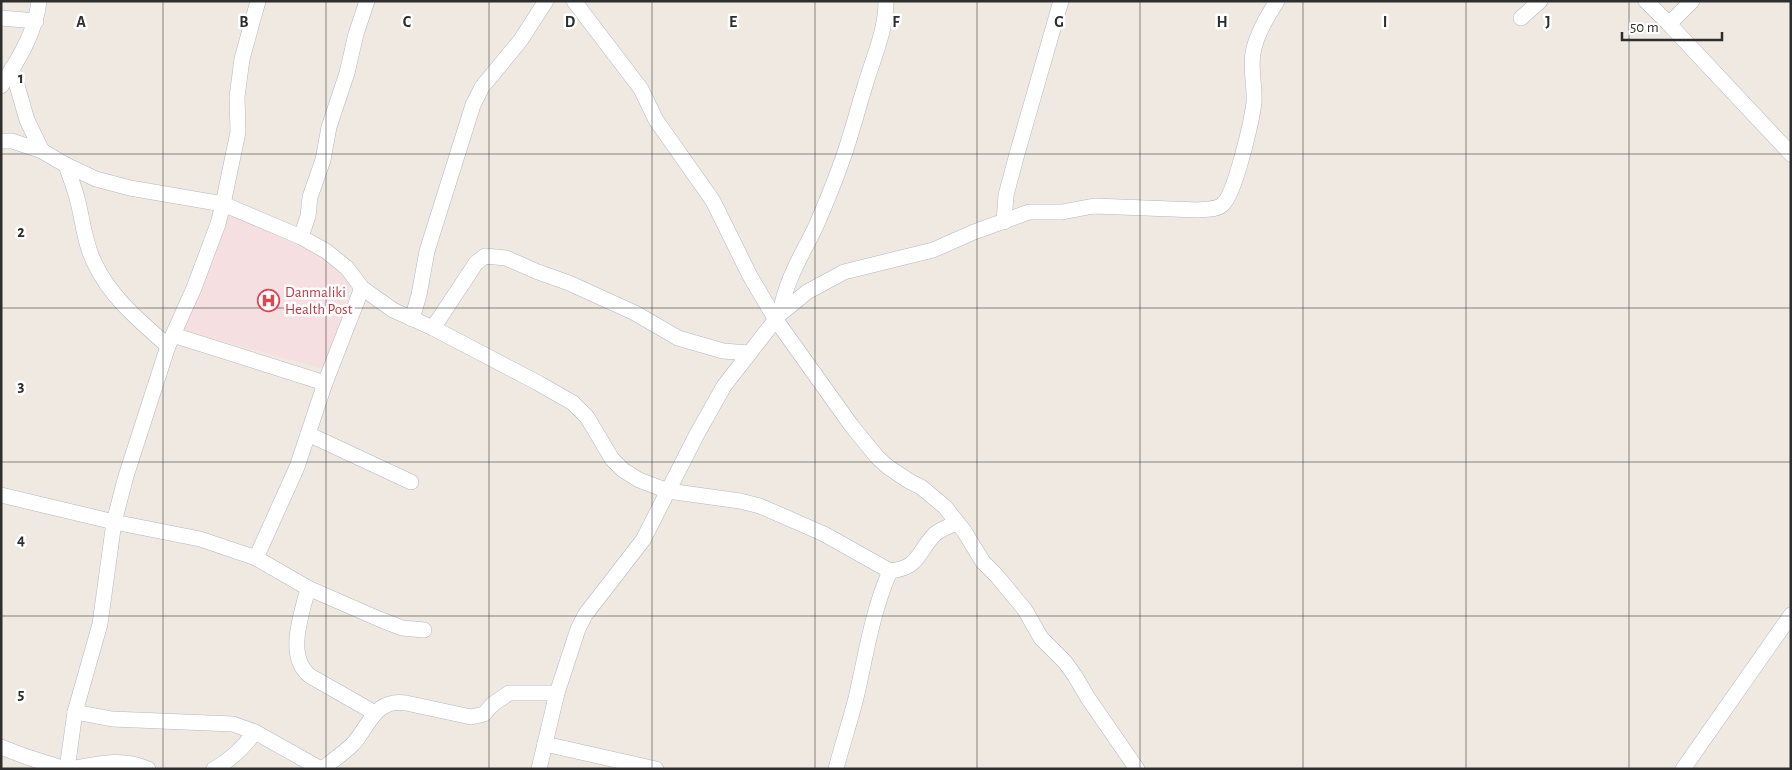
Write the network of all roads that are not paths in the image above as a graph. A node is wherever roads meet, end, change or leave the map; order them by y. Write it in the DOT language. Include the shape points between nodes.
graph roads {
  1 [pos="39,1"];
  2 [pos="258,1"];
  3 [pos="367,1"];
  4 [pos="546,1"];
  5 [pos="574,1"];
  6 [pos="886,1"];
  7 [pos="1061,1"];
  8 [pos="1277,1"];
  9 [pos="1540,1"];
  10 [pos="1646,1"];
  11 [pos="1692,1"];
  12 [pos="1,18"];
  13 [pos="1521,18"];
  14 [pos="36,20"];
  15 [pos="1669,24"];
  16 [pos="12,68"];
  17 [pos="1,86"];
  18 [pos="1,141"];
  19 [pos="42,151"];
  20 [pos="1791,154"];
  21 [pos="66,165"];
  22 [pos="1006,195"];
  23 [pos="223,204"];
  24 [pos="1004,222"];
  25 [pos="989,227"];
  26 [pos="301,236"];
  27 [pos="362,288"];
  28 [pos="778,317"];
  29 [pos="412,319"];
  30 [pos="433,328"];
  31 [pos="171,341"];
  32 [pos="748,353"];
  33 [pos="325,383"];
  34 [pos="308,434"];
  35 [pos="411,482"];
  36 [pos="668,490"];
  37 [pos="1,495"];
  38 [pos="114,522"];
  39 [pos="957,523"];
  40 [pos="256,558"];
  41 [pos="890,571"];
  42 [pos="308,588"];
  43 [pos="1791,615"];
  44 [pos="424,630"];
  45 [pos="557,693"];
  46 [pos="75,712"];
  47 [pos="375,713"];
  48 [pos="255,732"];
  49 [pos="545,744"];
  50 [pos="1,747"];
  51 [pos="1132,767"];
  52 [pos="67,769"];
  53 [pos="148,769"];
  54 [pos="214,769"];
  55 [pos="322,769"];
  56 [pos="539,769"];
  57 [pos="656,769"];
  58 [pos="836,769"];
  59 [pos="1683,769"];
  1 -- 14 [label="street"];
  2 -- 23 [label="street" via="242,59 237,97 238,132"];
  3 -- 26 [label="street" via="329,127"];
  4 -- 29 [label="street" via="473,104 428,245"];
  5 -- 28 [label="street" via="641,89 656,120 712,201 750,276"];
  6 -- 28 [label="street" via="884,26 851,135 815,228 799,257"];
  7 -- 22 [label="street"];
  8 -- 24 [label="street" via="1252,54 1254,88 1251,119 1234,182 1223,205 1198,210 1094,206 1062,212 1029,212"];
  9 -- 13 [label="street"];
  10 -- 15 [label="street"];
  11 -- 15 [label="street"];
  12 -- 14 [label="street"];
  14 -- 16 [label="street"];
  15 -- 20 [label="street"];
  16 -- 17 [label="street"];
  16 -- 19 [label="street" via="27,120"];
  18 -- 19 [label="street" via="12,141"];
  19 -- 21 [label="street"];
  21 -- 23 [label="street" via="96,179 130,188"];
  21 -- 31 [label="street" via="94,263 107,286 123,306"];
  22 -- 24 [label="street"];
  22 -- 25 [label="street"];
  23 -- 26 [label="street"];
  23 -- 31 [label="street"];
  24 -- 25 [label="street"];
  25 -- 28 [label="street" via="933,250 844,272 807,292"];
  26 -- 27 [label="street" via="347,268"];
  27 -- 29 [label="street"];
  27 -- 33 [label="street"];
  28 -- 32 [label="street"];
  28 -- 39 [label="street" via="877,458 896,474 933,495"];
  29 -- 30 [label="street"];
  30 -- 32 [label="street" via="476,264 485,256 506,258 569,283 635,313 678,338 723,351"];
  30 -- 36 [label="street" via="573,403 623,470 638,480"];
  31 -- 33 [label="street"];
  31 -- 38 [label="street"];
  32 -- 36 [label="street" via="724,386"];
  33 -- 34 [label="street"];
  34 -- 35 [label="street"];
  34 -- 40 [label="street" via="298,467"];
  36 -- 41 [label="street" via="760,506 824,534"];
  36 -- 45 [label="street" via="643,540 585,614"];
  37 -- 38 [label="street"];
  38 -- 40 [label="street" via="200,539"];
  38 -- 46 [label="street" via="100,624"];
  39 -- 41 [label="street" via="933,536 908,568"];
  39 -- 51 [label="street" via="983,562 1025,610 1041,638 1075,676"];
  40 -- 42 [label="street"];
  41 -- 58 [label="street" via="880,595"];
  42 -- 44 [label="street" via="402,628"];
  42 -- 47 [label="street" via="298,639 298,660 302,668 310,676"];
  43 -- 59 [label="street"];
  45 -- 47 [label="street" via="509,693 484,714 471,717 396,701"];
  45 -- 49 [label="street"];
  46 -- 48 [label="street" via="112,719 215,722"];
  46 -- 52 [label="street"];
  47 -- 55 [label="street" via="352,745"];
  48 -- 54 [label="street" via="238,753"];
  48 -- 55 [label="street"];
  49 -- 56 [label="street"];
  49 -- 57 [label="street"];
  50 -- 52 [label="street"];
  52 -- 53 [label="street" via="116,761"];
}
